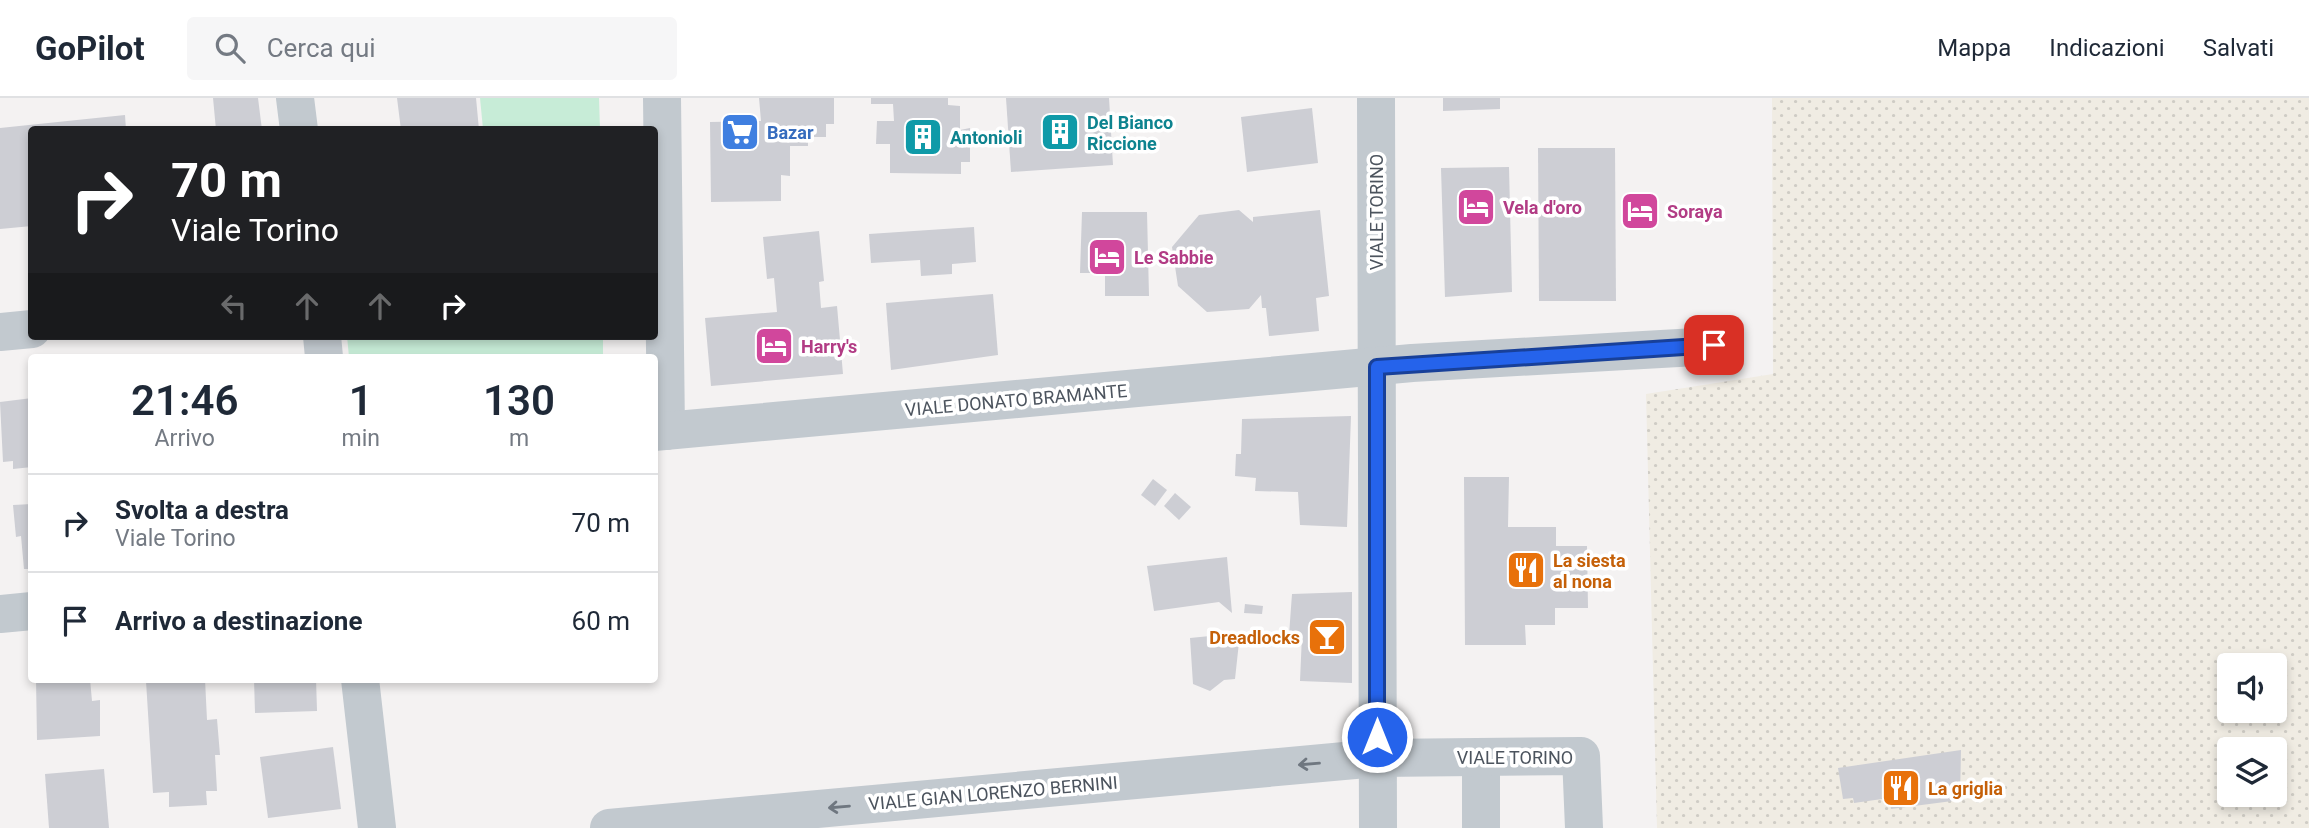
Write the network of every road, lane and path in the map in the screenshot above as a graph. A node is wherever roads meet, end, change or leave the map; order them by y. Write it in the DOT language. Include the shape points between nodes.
graph roads {
  1 [pos="295,98"];
  2 [pos="662,98"];
  3 [pos="1376,98"];
  4 [pos="298,126"];
  5 [pos="28,329"];
  6 [pos="0,332"];
  7 [pos="1714,345"];
  8 [pos="1377,367"];
  9 [pos="660,431"];
  10 [pos="28,611"];
  11 [pos="0,614"];
  12 [pos="360,683"];
  13 [pos="1481,757"];
  14 [pos="1377,758"];
  15 [pos="377,828"];
  16 [pos="609,828"];
  17 [pos="1378,828"];
  18 [pos="1481,828"];
  19 [pos="1584,828"];
  1 -- 4 [label="street"];
  2 -- 9 [label="street"];
  3 -- 8 [label="street, VIALE TORINO"];
  5 -- 6 [label="street"];
  7 -- 8 [label="street"];
  8 -- 9 [label="street, VIALE DONATO BRAMANTE"];
  8 -- 14 [label="street, VIALE TORINO"];
  10 -- 11 [label="street"];
  12 -- 15 [label="street"];
  13 -- 14 [label="street, VIALE TORINO"];
  13 -- 18 [label="street"];
  13 -- 19 [label="street, VIALE TORINO" via="1581,755"];
  14 -- 16 [label="street, VIALE GIAN LORENZO BERNINI, one-way"];
  14 -- 17 [label="street, VIALE TORINO"];
}
